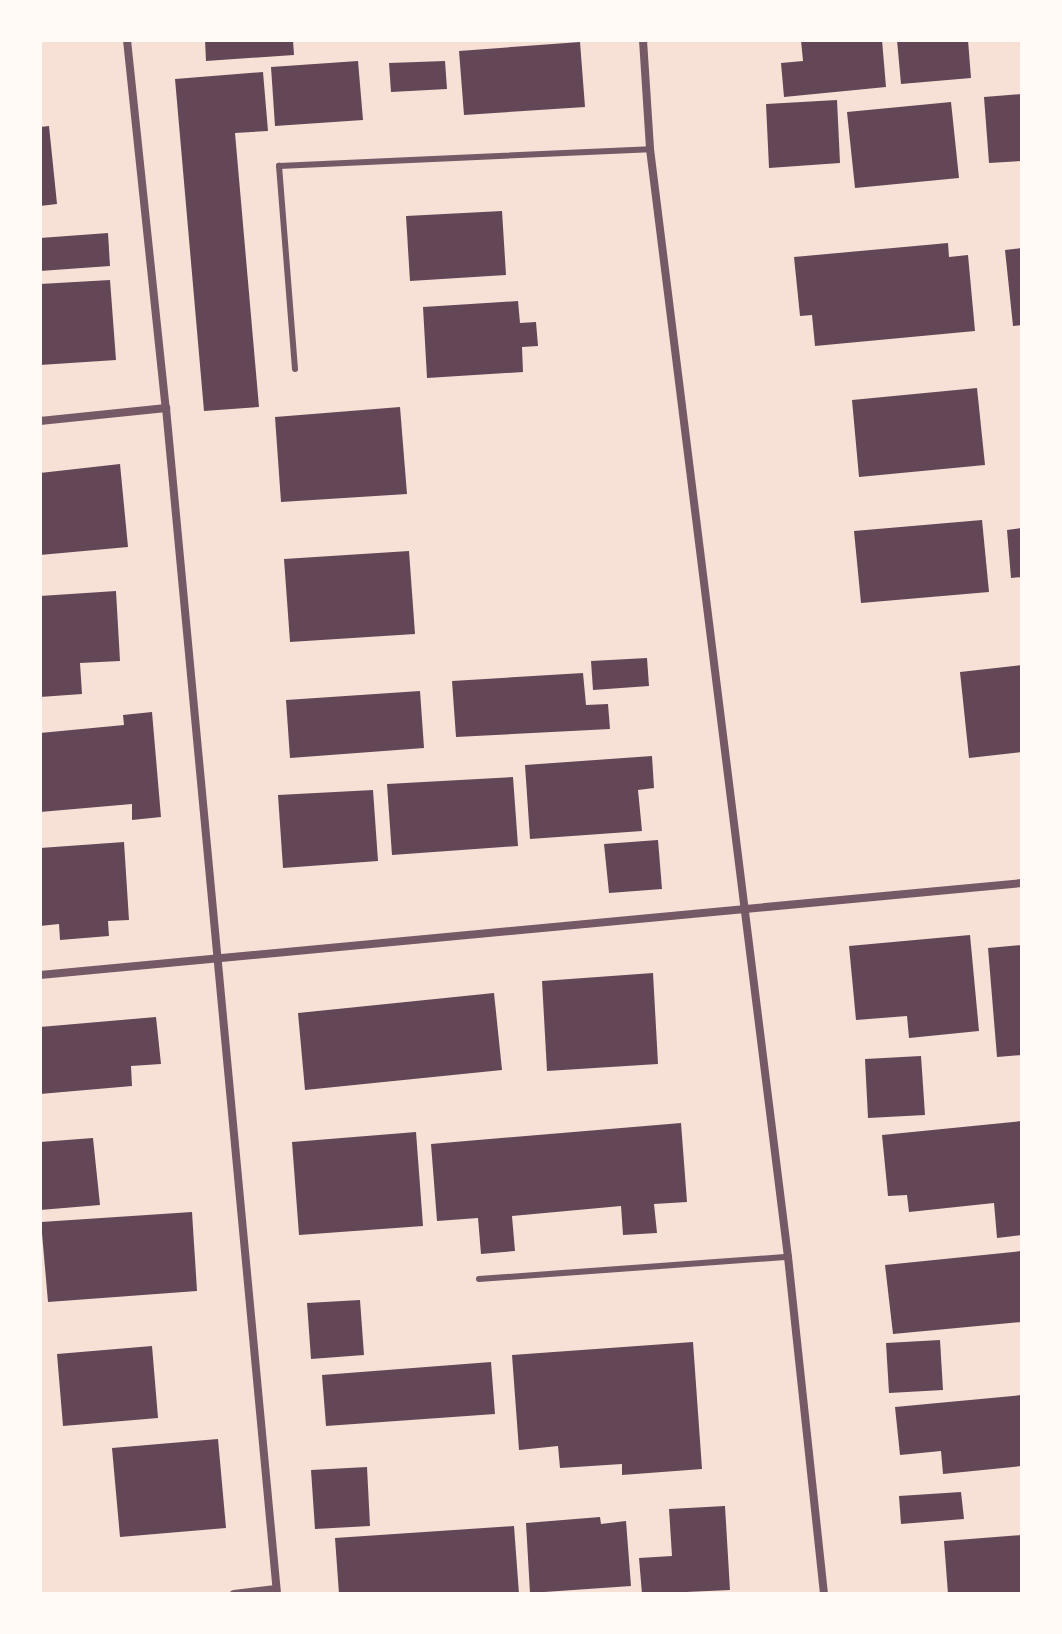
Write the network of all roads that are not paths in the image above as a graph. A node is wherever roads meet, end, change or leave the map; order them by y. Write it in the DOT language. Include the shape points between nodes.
graph roads {
  1 [pos="127,40"];
  2 [pos="643,40"];
  3 [pos="650,149"];
  4 [pos="295,369"];
  5 [pos="166,408"];
  6 [pos="40,421"];
  7 [pos="1022,883"];
  8 [pos="745,911"];
  9 [pos="216,958"];
  10 [pos="40,975"];
  11 [pos="788,1257"];
  12 [pos="479,1279"];
  13 [pos="276,1591"];
  14 [pos="234,1594"];
  15 [pos="824,1594"];
  1 -- 5 [label="street"];
  2 -- 3 [label="street"];
  3 -- 4 [label="lane" via="279,166"];
  3 -- 8 [label="street"];
  5 -- 6 [label="street"];
  5 -- 9 [label="street"];
  7 -- 8 [label="street"];
  8 -- 9 [label="street"];
  8 -- 11 [label="street"];
  9 -- 10 [label="street"];
  9 -- 13 [label="street"];
  11 -- 12 [label="lane"];
  11 -- 15 [label="street"];
  13 -- 14 [label="street"];
}
